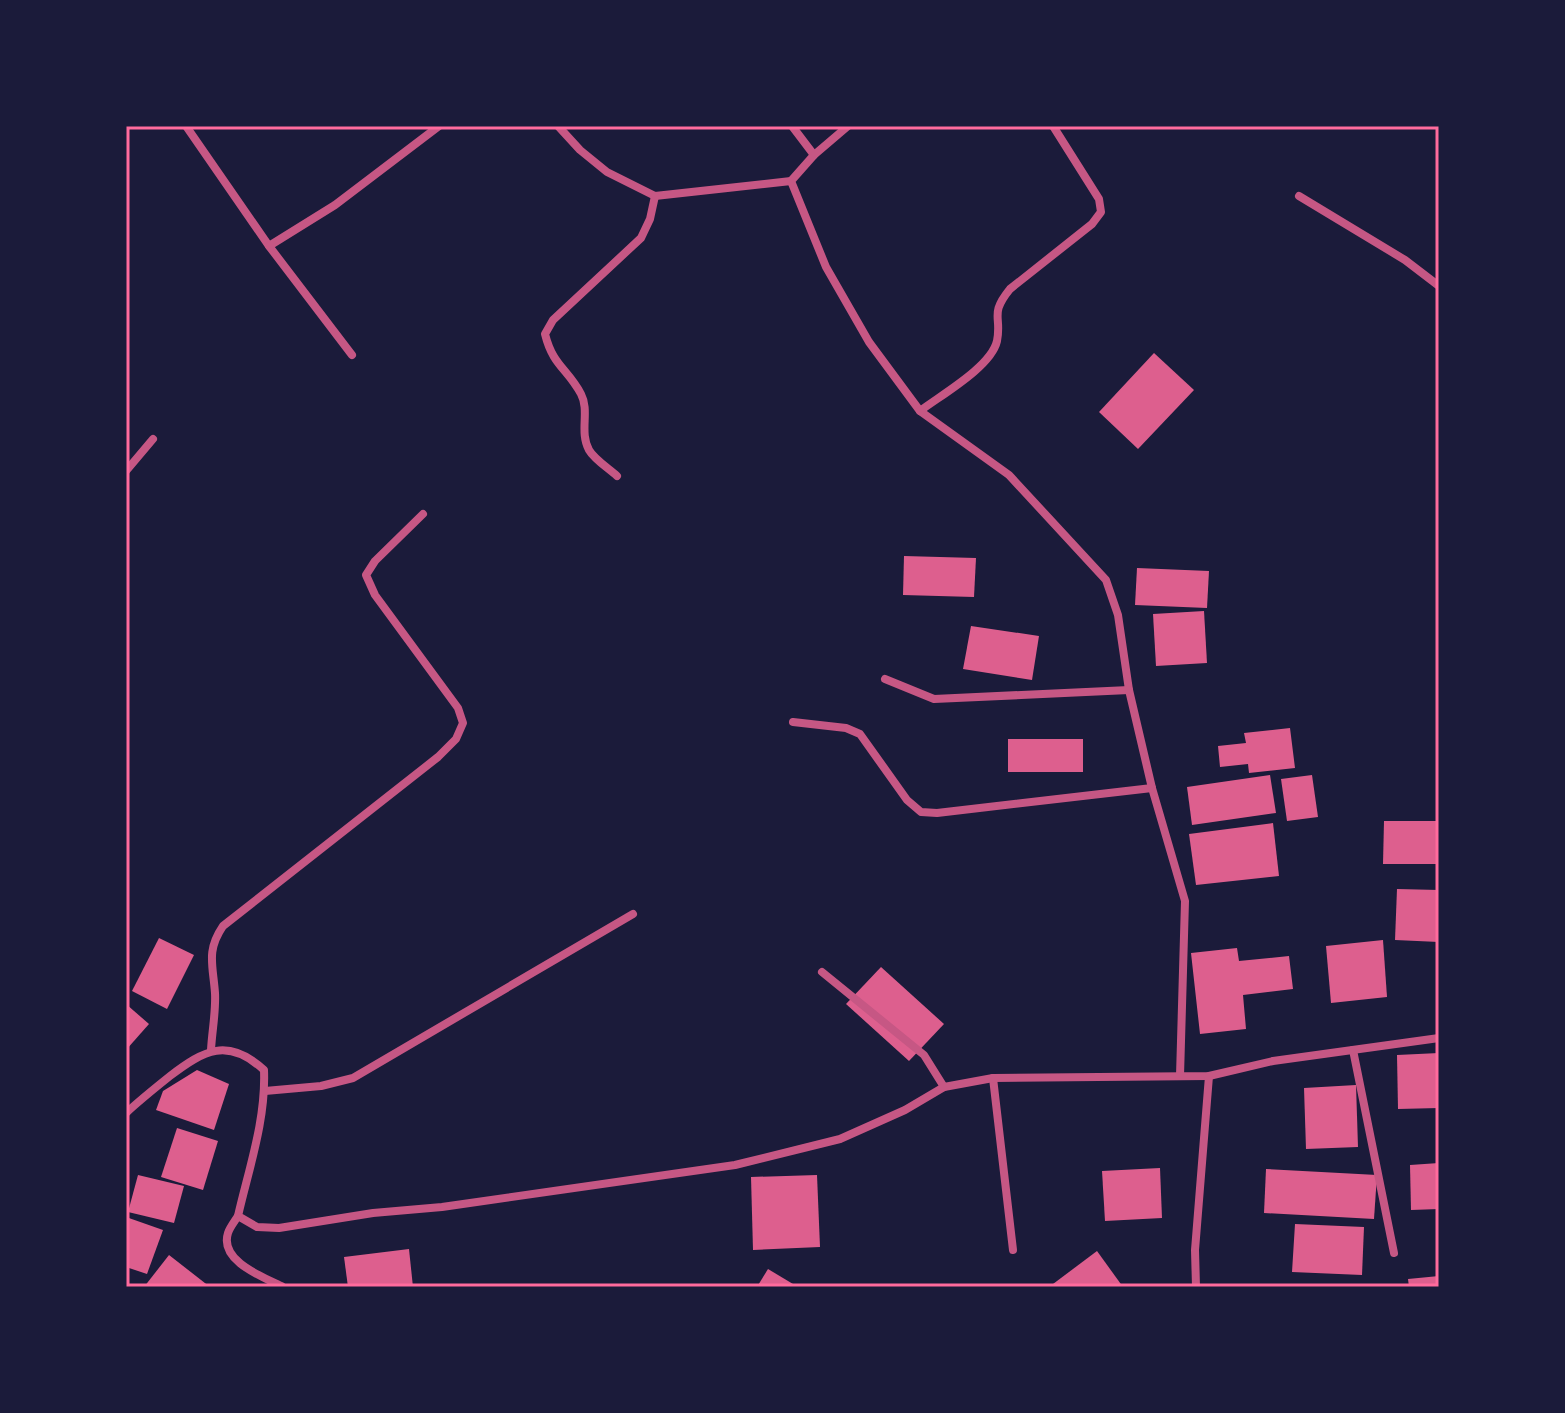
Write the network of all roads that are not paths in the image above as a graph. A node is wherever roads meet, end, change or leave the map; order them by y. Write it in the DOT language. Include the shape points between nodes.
graph roads {
  1 [pos="186,126"];
  2 [pos="439,126"];
  3 [pos="558,126"];
  4 [pos="792,126"];
  5 [pos="848,126"];
  6 [pos="1053,126"];
  7 [pos="814,155"];
  8 [pos="791,181"];
  9 [pos="655,196"];
  10 [pos="1299,196"];
  11 [pos="269,246"];
  12 [pos="1439,286"];
  13 [pos="352,355"];
  14 [pos="920,411"];
  15 [pos="153,439"];
  16 [pos="126,471"];
  17 [pos="617,476"];
  18 [pos="423,514"];
  19 [pos="885,679"];
  20 [pos="1129,690"];
  21 [pos="793,722"];
  22 [pos="1152,788"];
  23 [pos="633,914"];
  24 [pos="822,972"];
  25 [pos="1439,1038"];
  26 [pos="211,1050"];
  27 [pos="1353,1050"];
  28 [pos="1180,1076"];
  29 [pos="1209,1076"];
  30 [pos="993,1078"];
  31 [pos="944,1087"];
  32 [pos="265,1091"];
  33 [pos="126,1113"];
  34 [pos="238,1216"];
  35 [pos="1013,1250"];
  36 [pos="1394,1253"];
  37 [pos="283,1287"];
  38 [pos="1196,1287"];
  1 -- 11 [label="street"];
  2 -- 11 [label="street" via="335,205"];
  3 -- 9 [label="street" via="607,172"];
  4 -- 7 [label="street"];
  5 -- 7 [label="street"];
  6 -- 14 [label="street" via="1099,199 1101,212 1010,289 1000,301 990,357"];
  7 -- 8 [label="street"];
  8 -- 9 [label="street"];
  8 -- 14 [label="street" via="826,267 869,342"];
  9 -- 17 [label="street" via="641,238 553,320 545,334 550,354 582,395 589,451"];
  10 -- 12 [label="street"];
  11 -- 13 [label="street"];
  14 -- 20 [label="street" via="1009,475 1106,580 1118,615"];
  15 -- 16 [label="street"];
  18 -- 26 [label="street" via="366,575 458,708 463,723 438,757 223,926 210,956 215,995"];
  19 -- 20 [label="street" via="934,699"];
  20 -- 22 [label="street"];
  21 -- 22 [label="street" via="860,734 921,812"];
  22 -- 28 [label="street" via="1185,901"];
  23 -- 32 [label="street" via="353,1078"];
  24 -- 31 [label="street" via="924,1055"];
  25 -- 27 [label="street"];
  26 -- 32 [label="street" via="231,1050 257,1063 264,1070"];
  26 -- 33 [label="street" via="193,1058"];
  27 -- 29 [label="street"];
  27 -- 36 [label="street"];
  28 -- 29 [label="street"];
  28 -- 30 [label="street"];
  29 -- 38 [label="street"];
  30 -- 31 [label="street"];
  30 -- 35 [label="street"];
  31 -- 34 [label="street" via="840,1139 735,1165 279,1228 257,1227"];
  32 -- 34 [label="street"];
  34 -- 37 [label="street" via="227,1247 236,1260"];
}
